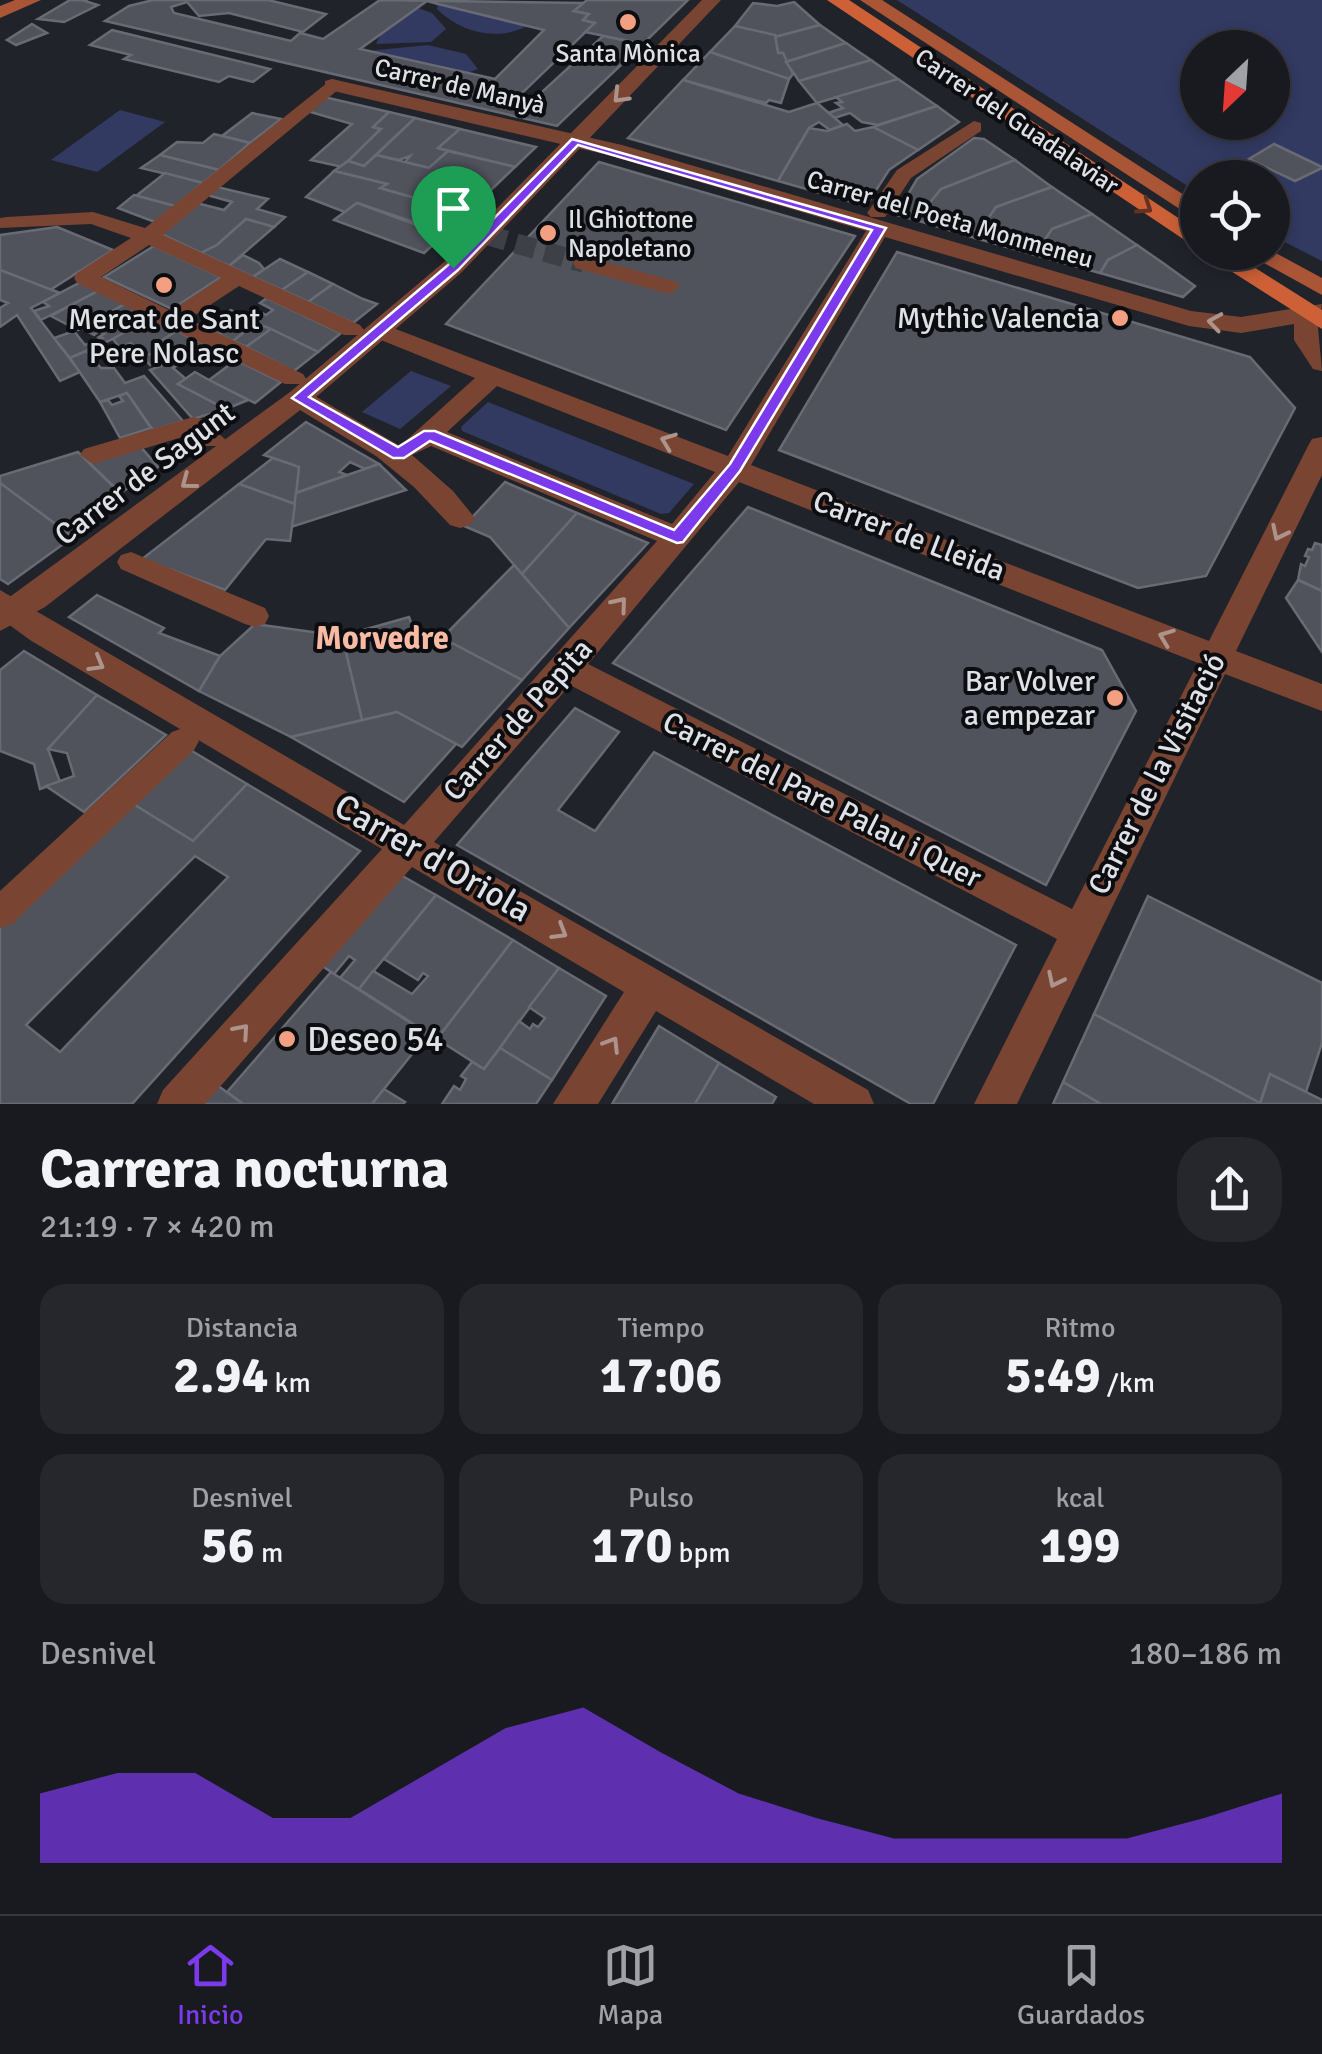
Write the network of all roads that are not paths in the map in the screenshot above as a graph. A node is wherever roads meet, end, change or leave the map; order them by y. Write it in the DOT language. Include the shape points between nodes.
graph roads {
  1 [pos="0,0"];
  2 [pos="712,0"];
  3 [pos="836,0"];
  4 [pos="869,0"];
  5 [pos="29,1"];
  6 [pos="0,12"];
  7 [pos="332,85"];
  8 [pos="974,127"];
  9 [pos="576,141"];
  10 [pos="1180,202"];
  11 [pos="879,220"];
  12 [pos="7,222"];
  13 [pos="1180,230"];
  14 [pos="148,236"];
  15 [pos="584,263"];
  16 [pos="1243,270"];
  17 [pos="1288,270"];
  18 [pos="237,278"];
  19 [pos="669,287"];
  20 [pos="1322,288"];
  21 [pos="1318,316"];
  22 [pos="174,319"];
  23 [pos="366,330"];
  24 [pos="1322,363"];
  25 [pos="495,374"];
  26 [pos="297,389"];
  27 [pos="429,435"];
  28 [pos="213,440"];
  29 [pos="1322,446"];
  30 [pos="93,454"];
  31 [pos="398,454"];
  32 [pos="735,467"];
  33 [pos="460,518"];
  34 [pos="677,538"];
  35 [pos="131,562"];
  36 [pos="5,610"];
  37 [pos="255,616"];
  38 [pos="1217,657"];
  39 [pos="566,668"];
  40 [pos="1322,698"];
  41 [pos="183,742"];
  42 [pos="408,843"];
  43 [pos="0,914"];
  44 [pos="1078,931"];
  45 [pos="650,985"];
  46 [pos="178,1104"];
  47 [pos="574,1104"];
  48 [pos="853,1104"];
  49 [pos="994,1104"];
  1 -- 5 [label="main road"];
  2 -- 9 [label="street, Carrer de Sagunt, one-way"];
  3 -- 13 [label="main road, Carrer del Guadalaviar, one-way"];
  4 -- 10 [label="main road, Carrer del Guadalaviar"];
  5 -- 6 [label="main road"];
  7 -- 9 [label="street, Carrer de Manyà"];
  7 -- 14 [label="street"];
  8 -- 11 [label="street" via="904,174"];
  9 -- 11 [label="street, Carrer del Poeta Monmeneu"];
  9 -- 23 [label="street, Carrer de Sagunt" via="476,246"];
  21 -- 11 [label="street, Carrer del Poeta Monmeneu, one-way" via="1216,324"];
  11 -- 32 [label="street, Carrer de Pepita"];
  12 -- 14 [label="street" via="93,218"];
  14 -- 18 [label="street"];
  14 -- 22 [label="street" via="84,278"];
  15 -- 19 [label="street"];
  16 -- 21 [label="main road"];
  17 -- 20 [label="main road"];
  18 -- 22 [label="street"];
  18 -- 23 [label="street"];
  21 -- 24 [label="street" via="1304,335"];
  22 -- 26 [label="street"];
  23 -- 25 [label="street, Carrer de Lleida"];
  23 -- 26 [label="street, Carrer de Sagunt"];
  25 -- 27 [label="street"];
  32 -- 25 [label="street, Carrer de Lleida, one-way"];
  26 -- 31 [label="street"];
  26 -- 36 [label="street, Carrer de Sagunt, one-way"];
  27 -- 31 [label="street"];
  27 -- 34 [label="street"];
  28 -- 30 [label="street" via="193,426"];
  29 -- 38 [label="street, Carrer de la Visitació, one-way"];
  31 -- 33 [label="street"];
  32 -- 34 [label="street, Carrer de Pepita"];
  38 -- 32 [label="street, Carrer de Lleida, one-way"];
  39 -- 34 [label="street, Carrer de Pepita, one-way"];
  35 -- 37 [label="street"];
  36 -- 42 [label="street, Carrer d'Oriola, one-way"];
  38 -- 40 [label="street, Carrer de Lleida"];
  38 -- 44 [label="street, Carrer de la Visitació"];
  39 -- 42 [label="street, Carrer de Pepita"];
  39 -- 44 [label="street, Carrer del Pare Palau i Quer"];
  41 -- 43 [label="street"];
  42 -- 45 [label="street, Carrer d'Oriola, one-way"];
  46 -- 42 [label="street, Carrer de Pepita, one-way"];
  44 -- 49 [label="street, Carrer de la Visitació, one-way"];
  47 -- 45 [label="street, one-way"];
  45 -- 48 [label="street, Carrer d'Oriola"];
}
